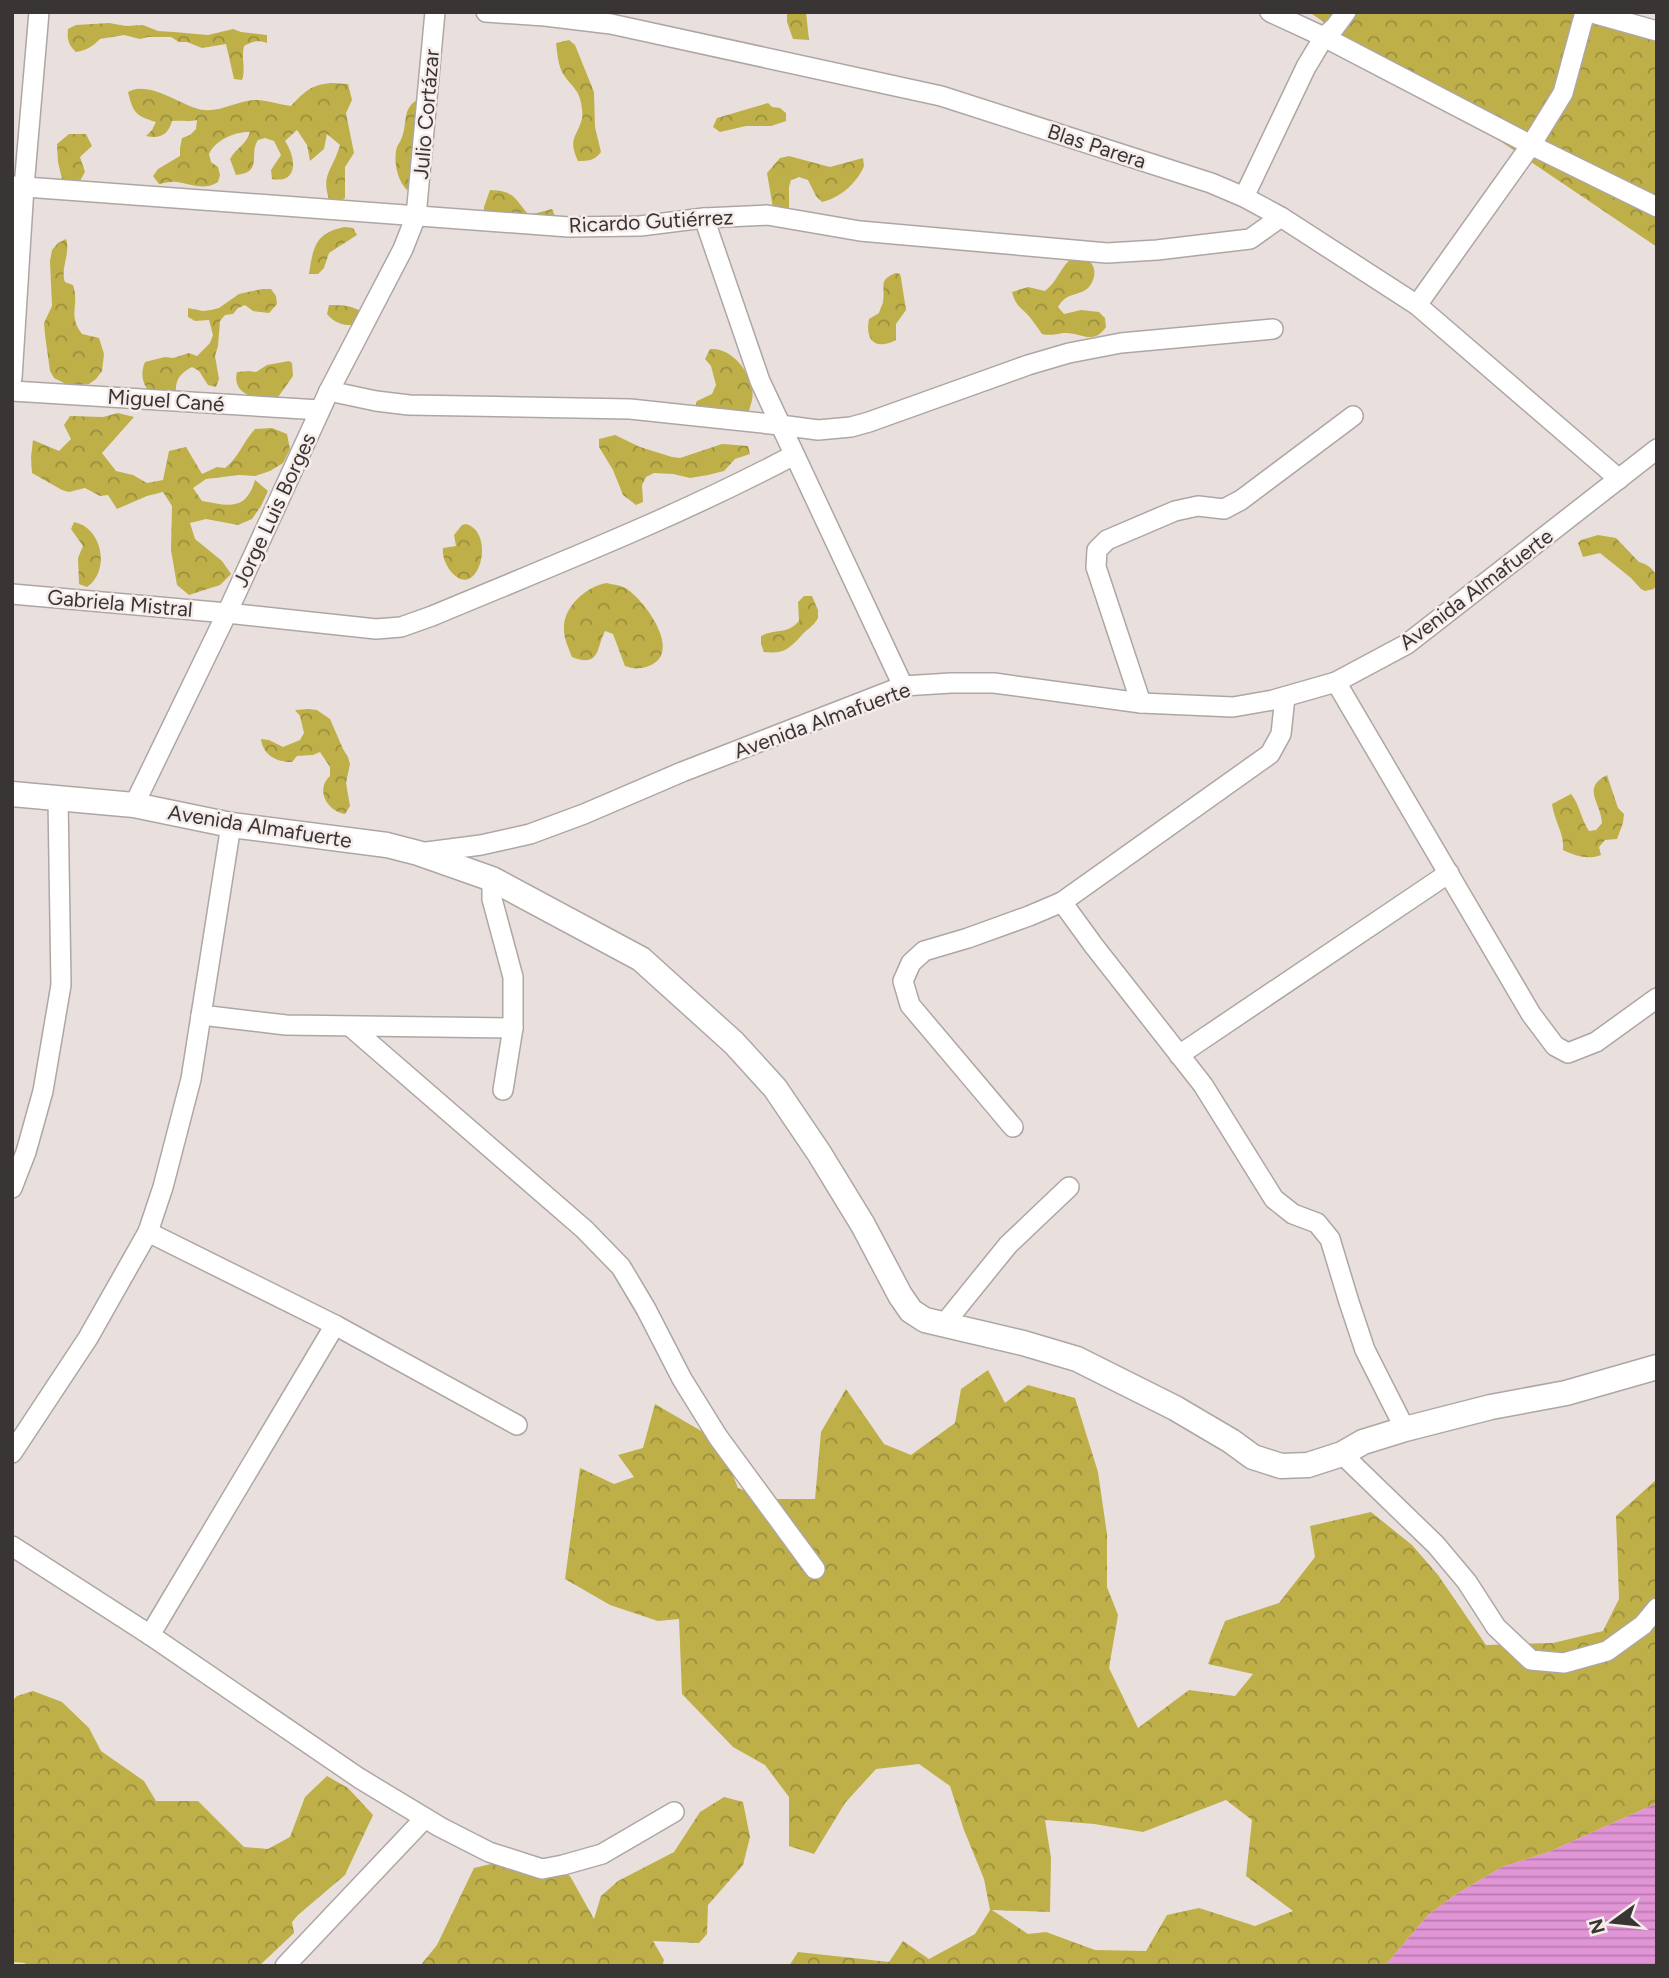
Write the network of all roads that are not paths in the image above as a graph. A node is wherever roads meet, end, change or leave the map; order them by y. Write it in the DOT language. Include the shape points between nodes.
graph roads {
  1 [pos="38,12"];
  2 [pos="435,12"];
  3 [pos="486,12"];
  4 [pos="1270,12"];
  5 [pos="1346,12"];
  6 [pos="1587,12"];
  7 [pos="568,16"];
  8 [pos="1657,31"];
  9 [pos="1324,37"];
  10 [pos="1531,145"];
  11 [pos="18,187"];
  12 [pos="1244,197"];
  13 [pos="1657,207"];
  14 [pos="416,216"];
  15 [pos="1281,217"];
  16 [pos="704,218"];
  17 [pos="1417,305"];
  18 [pos="1273,329"];
  19 [pos="12,378"];
  20 [pos="12,391"];
  21 [pos="329,391"];
  22 [pos="320,410"];
  23 [pos="1353,416"];
  24 [pos="780,425"];
  25 [pos="1657,449"];
  26 [pos="794,455"];
  27 [pos="1619,479"];
  28 [pos="12,594"];
  29 [pos="227,613"];
  30 [pos="1336,682"];
  31 [pos="903,686"];
  32 [pos="1285,696"];
  33 [pos="1141,703"];
  34 [pos="12,794"];
  35 [pos="58,799"];
  36 [pos="134,805"];
  37 [pos="231,825"];
  38 [pos="418,853"];
  39 [pos="1449,873"];
  40 [pos="492,879"];
  41 [pos="1062,902"];
  42 [pos="1657,998"];
  43 [pos="201,1015"];
  44 [pos="351,1027"];
  45 [pos="513,1028"];
  46 [pos="1179,1055"];
  47 [pos="503,1090"];
  48 [pos="1013,1127"];
  49 [pos="1069,1187"];
  50 [pos="12,1188"];
  51 [pos="148,1231"];
  52 [pos="944,1324"];
  53 [pos="335,1325"];
  54 [pos="1657,1367"];
  55 [pos="517,1425"];
  56 [pos="1405,1429"];
  57 [pos="12,1453"];
  58 [pos="1342,1454"];
  59 [pos="12,1546"];
  60 [pos="815,1569"];
  61 [pos="1657,1608"];
  62 [pos="150,1635"];
  63 [pos="674,1812"];
  64 [pos="425,1818"];
  65 [pos="285,1966"];
  1 -- 11 [label="street"];
  2 -- 14 [label="street, Julio Cortázar"];
  3 -- 7 [label="street, Blas Parera"];
  4 -- 9 [label="street"];
  5 -- 9 [label="street"];
  6 -- 8 [label="street"];
  6 -- 10 [label="street" via="1563,93"];
  7 -- 12 [label="street, Blas Parera" via="941,96"];
  9 -- 10 [label="street"];
  9 -- 12 [label="street"];
  10 -- 13 [label="street"];
  10 -- 17 [label="street"];
  11 -- 14 [label="street, Ricardo Gutiérrez"];
  11 -- 19 [label="street"];
  12 -- 15 [label="street, Blas Parera"];
  14 -- 16 [label="street, Ricardo Gutiérrez" via="569,227 640,226"];
  14 -- 21 [label="street, Jorge Luis Borges"];
  15 -- 16 [label="street, Ricardo Gutiérrez" via="1250,239 1107,253 860,231 767,215"];
  15 -- 17 [label="street, Blas Parera"];
  16 -- 24 [label="street"];
  17 -- 27 [label="street, Blas Parera"];
  18 -- 24 [label="street" via="1121,343 1069,353 851,427 818,430"];
  20 -- 22 [label="street, Miguel Cané"];
  21 -- 22 [label="street, Jorge Luis Borges"];
  21 -- 24 [label="street" via="409,405 630,409"];
  22 -- 29 [label="street, Jorge Luis Borges"];
  23 -- 33 [label="street" via="1224,509 1198,506 1175,511 1107,540 1097,550 1096,567"];
  24 -- 26 [label="street"];
  25 -- 27 [label="street, Avenida Almafuerte"];
  26 -- 29 [label="street, Gabriela Mistral" via="733,488 401,627 376,629"];
  26 -- 31 [label="street"];
  27 -- 30 [label="street, Avenida Almafuerte" via="1407,644"];
  28 -- 29 [label="street, Gabriela Mistral"];
  29 -- 36 [label="street, Jorge Luis Borges"];
  30 -- 32 [label="street, Avenida Almafuerte"];
  30 -- 39 [label="street"];
  31 -- 33 [label="street, Avenida Almafuerte" via="994,683"];
  31 -- 38 [label="street, Avenida Almafuerte" via="530,834"];
  32 -- 33 [label="street, Avenida Almafuerte" via="1233,706"];
  32 -- 41 [label="street" via="1281,734 1270,754"];
  34 -- 35 [label="street, Avenida Almafuerte"];
  35 -- 36 [label="street, Avenida Almafuerte"];
  35 -- 50 [label="street" via="61,985 43,1091"];
  36 -- 37 [label="street, Avenida Almafuerte"];
  37 -- 38 [label="street, Avenida Almafuerte"];
  37 -- 43 [label="street"];
  38 -- 40 [label="street"];
  39 -- 42 [label="street" via="1531,1014 1555,1046 1568,1053 1596,1042"];
  39 -- 46 [label="street"];
  40 -- 45 [label="street" via="492,900 513,977"];
  40 -- 52 [label="street" via="641,959 734,1043 775,1088 819,1153 905,1303 925,1320"];
  41 -- 46 [label="street"];
  41 -- 48 [label="street" via="924,951 911,963 903,981 910,1006"];
  43 -- 44 [label="street"];
  43 -- 51 [label="street" via="179,1128"];
  44 -- 45 [label="street"];
  44 -- 60 [label="street" via="584,1229 621,1267 718,1437"];
  45 -- 47 [label="street"];
  46 -- 56 [label="street" via="1203,1085 1274,1199 1293,1214 1317,1223 1330,1239 1365,1350"];
  49 -- 52 [label="street" via="1008,1245"];
  51 -- 53 [label="street"];
  51 -- 57 [label="street" via="88,1338"];
  52 -- 58 [label="street" via="1077,1359 1175,1408 1253,1457 1281,1466 1308,1465"];
  53 -- 55 [label="street"];
  53 -- 62 [label="street"];
  54 -- 56 [label="street" via="1566,1393"];
  56 -- 58 [label="street"];
  58 -- 61 [label="street" via="1436,1545 1496,1627 1531,1660 1564,1663 1607,1651 1643,1625"];
  59 -- 62 [label="street"];
  62 -- 64 [label="street"];
  63 -- 64 [label="street" via="602,1854 542,1869 489,1852"];
  64 -- 65 [label="street"];
}
